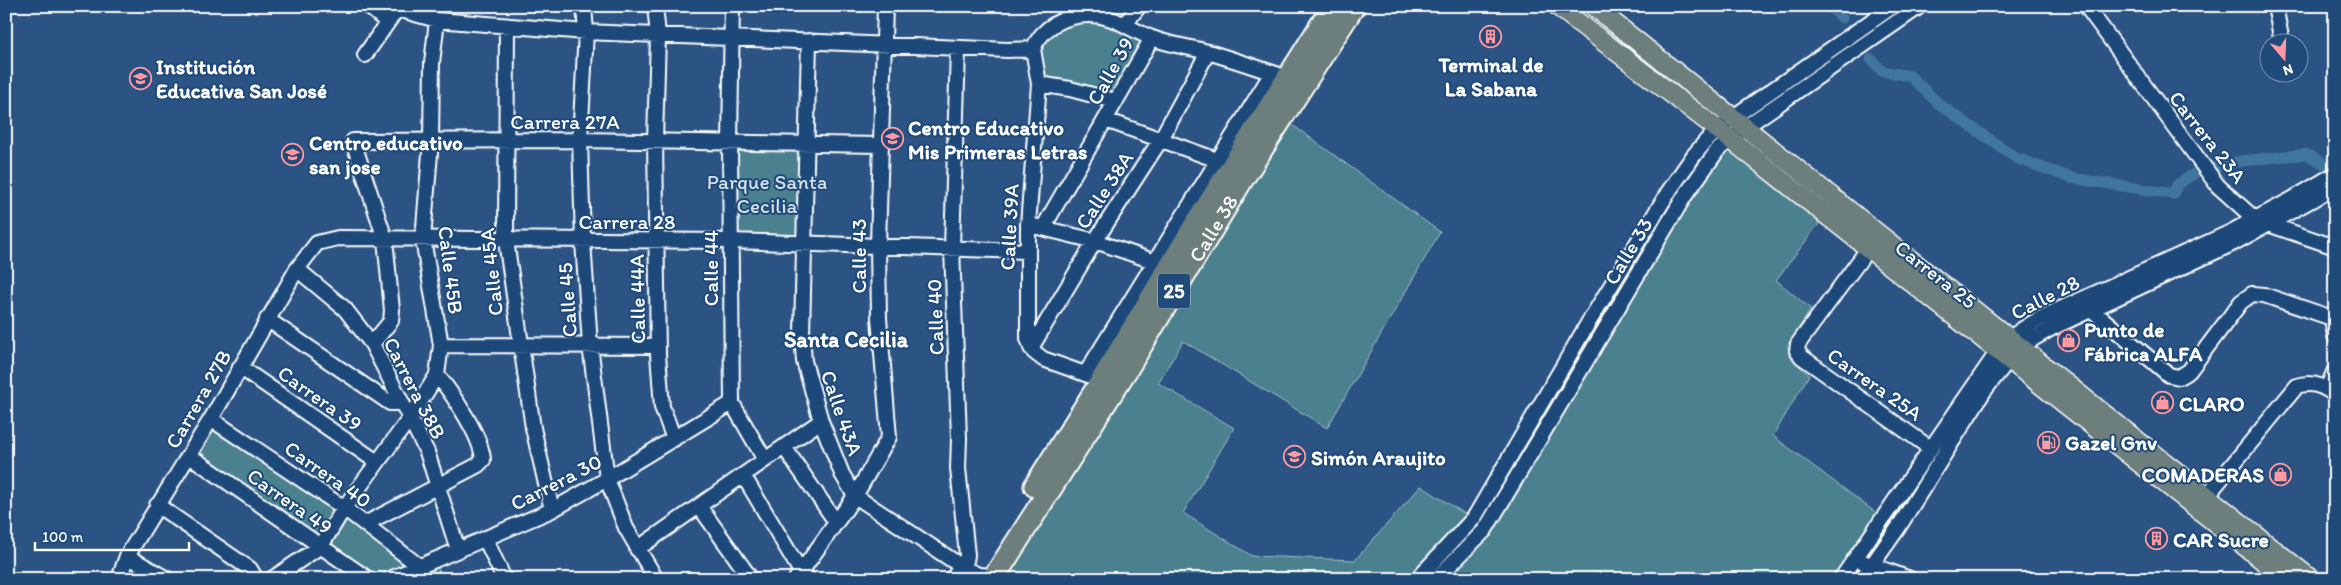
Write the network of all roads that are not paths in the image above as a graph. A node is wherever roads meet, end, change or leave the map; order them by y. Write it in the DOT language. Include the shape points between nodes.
graph roads {
  1 [pos="368,6"];
  2 [pos="584,6"];
  3 [pos="655,6"];
  4 [pos="732,6"];
  5 [pos="885,6"];
  6 [pos="1138,6"];
  7 [pos="1333,6"];
  8 [pos="1354,6"];
  9 [pos="1557,6"];
  10 [pos="1593,6"];
  11 [pos="1893,6"];
  12 [pos="1920,6"];
  13 [pos="2086,6"];
  14 [pos="2275,6"];
  15 [pos="398,8"];
  16 [pos="437,20"];
  17 [pos="387,22"];
  18 [pos="1125,24"];
  19 [pos="507,26"];
  20 [pos="586,32"];
  21 [pos="2280,32"];
  22 [pos="658,35"];
  23 [pos="730,38"];
  24 [pos="1152,38"];
  25 [pos="808,41"];
  26 [pos="883,44"];
  27 [pos="958,48"];
  28 [pos="1033,49"];
  29 [pos="1208,52"];
  30 [pos="365,55"];
  31 [pos="1280,75"];
  32 [pos="1039,84"];
  33 [pos="1115,101"];
  34 [pos="1106,120"];
  35 [pos="1738,123"];
  36 [pos="1724,135"];
  37 [pos="1161,139"];
  38 [pos="580,140"];
  39 [pos="506,141"];
  40 [pos="655,141"];
  41 [pos="431,142"];
  42 [pos="730,143"];
  43 [pos="805,145"];
  44 [pos="880,145"];
  45 [pos="1217,160"];
  46 [pos="2335,174"];
  47 [pos="2335,186"];
  48 [pos="2262,222"];
  49 [pos="1028,225"];
  50 [pos="1043,228"];
  51 [pos="385,239"];
  52 [pos="423,239"];
  53 [pos="506,240"];
  54 [pos="582,241"];
  55 [pos="656,241"];
  56 [pos="730,241"];
  57 [pos="1095,241"];
  58 [pos="317,244"];
  59 [pos="802,244"];
  60 [pos="878,244"];
  61 [pos="2335,247"];
  62 [pos="952,248"];
  63 [pos="1868,249"];
  64 [pos="1027,251"];
  65 [pos="1153,261"];
  66 [pos="297,269"];
  67 [pos="2092,310"];
  68 [pos="2333,318"];
  69 [pos="267,319"];
  70 [pos="2335,336"];
  71 [pos="372,344"];
  72 [pos="442,345"];
  73 [pos="590,345"];
  74 [pos="520,346"];
  75 [pos="658,346"];
  76 [pos="1031,348"];
  77 [pos="2008,349"];
  78 [pos="240,367"];
  79 [pos="2335,370"];
  80 [pos="437,374"];
  81 [pos="1094,376"];
  82 [pos="2331,392"];
  83 [pos="402,403"];
  84 [pos="732,404"];
  85 [pos="1533,416"];
  86 [pos="410,418"];
  87 [pos="212,419"];
  88 [pos="820,421"];
  89 [pos="1546,424"];
  90 [pos="674,439"];
  91 [pos="784,446"];
  92 [pos="1930,448"];
  93 [pos="190,456"];
  94 [pos="764,460"];
  95 [pos="377,462"];
  96 [pos="743,475"];
  97 [pos="607,480"];
  98 [pos="438,487"];
  99 [pos="855,496"];
  100 [pos="2202,502"];
  101 [pos="157,505"];
  102 [pos="699,506"];
  103 [pos="344,508"];
  104 [pos="552,510"];
  105 [pos="836,522"];
  106 [pos="365,524"];
  107 [pos="486,540"];
  108 [pos="321,546"];
  109 [pos="637,549"];
  110 [pos="458,550"];
  111 [pos="127,556"];
  112 [pos="1856,559"];
  113 [pos="1872,565"];
  114 [pos="419,566"];
  115 [pos="802,576"];
  116 [pos="983,576"];
  117 [pos="120,579"];
  118 [pos="166,579"];
  119 [pos="256,579"];
  120 [pos="272,579"];
  121 [pos="368,579"];
  122 [pos="390,579"];
  123 [pos="504,579"];
  124 [pos="656,579"];
  125 [pos="751,579"];
  126 [pos="952,579"];
  127 [pos="1417,579"];
  128 [pos="1436,579"];
  129 [pos="1841,579"];
  130 [pos="1862,579"];
  131 [pos="1910,579"];
  132 [pos="2286,579"];
  133 [pos="2311,579"];
  1 -- 17 [label="street"];
  2 -- 20 [label="street, Calle 45"];
  3 -- 22 [label="street, Calle 44A"];
  4 -- 23 [label="street, Calle 44"];
  5 -- 26 [label="street, Calle 43"];
  6 -- 18 [label="street, Calle 39"];
  7 -- 31 [label="highway, Calle 38 / 25"];
  8 -- 116 [label="highway, Calle 38 / 25" via="1242,180 1127,369"];
  9 -- 36 [label="main road, Carrera 25"];
  10 -- 35 [label="main road, Carrera 25"];
  11 -- 35 [label="street, Calle 33"];
  12 -- 35 [label="street, Calle 33"];
  13 -- 48 [label="street, Carrera 23A" via="2218,186"];
  14 -- 21 [label="street"];
  15 -- 16 [label="street"];
  15 -- 17 [label="street"];
  16 -- 19 [label="street"];
  16 -- 41 [label="street, Calle 45B" via="432,63"];
  17 -- 30 [label="street"];
  18 -- 24 [label="street"];
  18 -- 28 [label="street" via="1108,17 1073,17 1046,30"];
  19 -- 20 [label="street"];
  19 -- 39 [label="street, Calle 45A"];
  20 -- 22 [label="street"];
  20 -- 38 [label="street, Calle 45"];
  22 -- 23 [label="street"];
  22 -- 40 [label="street, Calle 44A"];
  23 -- 25 [label="street"];
  23 -- 42 [label="street, Calle 44"];
  24 -- 29 [label="street"];
  24 -- 33 [label="street, Calle 39"];
  25 -- 26 [label="street"];
  25 -- 43 [label="street, Calle 43A"];
  26 -- 27 [label="street"];
  26 -- 44 [label="street, Calle 43"];
  27 -- 28 [label="street"];
  27 -- 62 [label="street, Calle 40"];
  28 -- 32 [label="street, Calle 39A"];
  29 -- 31 [label="street"];
  29 -- 37 [label="street, Calle 38A"];
  31 -- 45 [label="street"];
  31 -- 81 [label="highway, Calle 38 / 25" via="1192,230"];
  32 -- 33 [label="street"];
  32 -- 49 [label="street, Calle 39A"];
  33 -- 34 [label="street, Calle 39"];
  34 -- 37 [label="street"];
  34 -- 50 [label="street, Calle 39"];
  35 -- 36 [label="street, Calle 33"];
  35 -- 77 [label="main road, Carrera 25"];
  36 -- 63 [label="main road, Carrera 25"];
  36 -- 85 [label="street, Calle 33" via="1694,155 1669,191"];
  36 -- 89 [label="street, Calle 33"];
  37 -- 45 [label="street"];
  37 -- 57 [label="street, Calle 38A"];
  38 -- 39 [label="street, Carrera 27A"];
  38 -- 40 [label="street, Carrera 27A"];
  38 -- 54 [label="street, Calle 45"];
  39 -- 41 [label="street, Carrera 27A"];
  39 -- 53 [label="street, Calle 45A"];
  40 -- 42 [label="street, Carrera 27A"];
  40 -- 55 [label="street, Calle 44A"];
  41 -- 51 [label="street, Carrera 27A" via="353,141"];
  41 -- 52 [label="street, Calle 45B"];
  42 -- 43 [label="street, Carrera 27A"];
  42 -- 56 [label="street, Calle 44"];
  43 -- 44 [label="street, Carrera 27A"];
  43 -- 59 [label="street, Calle 43A"];
  44 -- 60 [label="street, Calle 43"];
  45 -- 65 [label="street"];
  46 -- 48 [label="street, Calle 28"];
  47 -- 48 [label="street, Calle 28"];
  48 -- 61 [label="street, Carrera 23A"];
  48 -- 67 [label="street, Calle 28"];
  48 -- 77 [label="street, Calle 28" via="2045,316 2026,326"];
  49 -- 50 [label="street"];
  49 -- 64 [label="street, Calle 39A"];
  50 -- 57 [label="street"];
  51 -- 52 [label="street, Carrera 28"];
  51 -- 58 [label="street, Carrera 28" via="338,238"];
  51 -- 71 [label="street" via="391,320"];
  52 -- 53 [label="street, Carrera 28"];
  52 -- 72 [label="street, Calle 45B"];
  53 -- 54 [label="street, Carrera 28"];
  53 -- 74 [label="street, Calle 45A"];
  54 -- 55 [label="street, Carrera 28"];
  54 -- 73 [label="street, Calle 45"];
  55 -- 56 [label="street, Carrera 28"];
  55 -- 75 [label="street, Calle 44A"];
  56 -- 59 [label="street, Carrera 28"];
  56 -- 84 [label="street, Calle 44"];
  57 -- 65 [label="street"];
  57 -- 76 [label="street, Calle 38A"];
  58 -- 66 [label="street, Carrera 27B"];
  59 -- 60 [label="street, Carrera 28"];
  59 -- 88 [label="street, Calle 43A" via="804,361"];
  60 -- 62 [label="street, Carrera 28"];
  60 -- 99 [label="street, Calle 43" via="879,318 889,437"];
  62 -- 64 [label="street, Carrera 28"];
  62 -- 116 [label="street, Calle 40" via="958,468 966,561"];
  63 -- 77 [label="main road, Carrera 25"];
  63 -- 92 [label="street, Carrera 25A" via="1798,344 1797,351"];
  64 -- 76 [label="street, Calle 39A" via="1026,327"];
  65 -- 81 [label="street"];
  66 -- 69 [label="street, Carrera 27B"];
  66 -- 71 [label="street, Carrera 38B" via="345,309"];
  67 -- 68 [label="street" via="2169,375 2179,377 2188,371 2241,302 2252,294"];
  67 -- 77 [label="street, Calle 28"];
  68 -- 70 [label="street"];
  69 -- 78 [label="street, Carrera 27B"];
  69 -- 83 [label="street" via="390,403"];
  71 -- 83 [label="street, Carrera 38B"];
  72 -- 74 [label="street"];
  72 -- 80 [label="street"];
  73 -- 74 [label="street"];
  73 -- 75 [label="street"];
  73 -- 97 [label="street, Calle 45"];
  74 -- 104 [label="street, Calle 45A" via="533,428"];
  75 -- 90 [label="street, Calle 44A" via="662,407"];
  76 -- 81 [label="street" via="1043,359"];
  77 -- 92 [label="street, Calle 28"];
  77 -- 100 [label="main road, Carrera 25"];
  77 -- 113 [label="street, Calle 28"];
  78 -- 87 [label="street, Carrera 27B"];
  78 -- 95 [label="street, Carrera 39"];
  79 -- 82 [label="street"];
  80 -- 86 [label="street"];
  80 -- 98 [label="street" via="460,406 483,460"];
  81 -- 116 [label="highway, Calle 38 / 25"];
  82 -- 100 [label="street" via="2309,383 2297,386"];
  83 -- 86 [label="street, Carrera 38B"];
  84 -- 90 [label="street, Carrera 30"];
  84 -- 94 [label="street, Calle 44"];
  85 -- 89 [label="street"];
  85 -- 127 [label="street, Calle 33" via="1474,518"];
  86 -- 95 [label="street"];
  86 -- 98 [label="street, Carrera 38B" via="427,452"];
  87 -- 93 [label="street, Carrera 27B"];
  87 -- 103 [label="street, Carrera 40"];
  88 -- 91 [label="street"];
  88 -- 99 [label="street, Calle 43A"];
  89 -- 128 [label="street, Calle 33" via="1484,530"];
  90 -- 97 [label="street, Carrera 30"];
  91 -- 94 [label="street"];
  91 -- 105 [label="street"];
  92 -- 112 [label="street, Calle 28"];
  93 -- 101 [label="street, Carrera 27B"];
  93 -- 108 [label="street, Carrera 49"];
  94 -- 96 [label="street"];
  95 -- 103 [label="street"];
  96 -- 102 [label="street"];
  96 -- 115 [label="street"];
  97 -- 104 [label="street, Carrera 30"];
  97 -- 109 [label="street, Calle 45"];
  98 -- 106 [label="street"];
  98 -- 110 [label="street, Carrera 38B"];
  99 -- 105 [label="street"];
  99 -- 116 [label="street, Calle 43A"];
  100 -- 132 [label="main road, Carrera 25"];
  100 -- 133 [label="main road, Carrera 25"];
  101 -- 111 [label="street, Carrera 27B"];
  101 -- 119 [label="street" via="250,569"];
  102 -- 109 [label="street"];
  102 -- 125 [label="street"];
  103 -- 106 [label="street, Carrera 40"];
  103 -- 108 [label="street"];
  104 -- 107 [label="street, Carrera 30"];
  105 -- 115 [label="street"];
  106 -- 114 [label="street, Carrera 40"];
  107 -- 110 [label="street, Carrera 30"];
  107 -- 123 [label="street"];
  108 -- 120 [label="street"];
  108 -- 121 [label="street, Carrera 49"];
  109 -- 124 [label="street, Calle 45"];
  110 -- 114 [label="street, Carrera 30"];
  111 -- 117 [label="street, Carrera 27B"];
  111 -- 118 [label="street"];
  112 -- 113 [label="street"];
  112 -- 129 [label="street, Calle 28"];
  113 -- 130 [label="street, Calle 28"];
  113 -- 131 [label="street"];
  114 -- 122 [label="street, Carrera 30"];
  116 -- 126 [label="street, Calle 40"];
}
